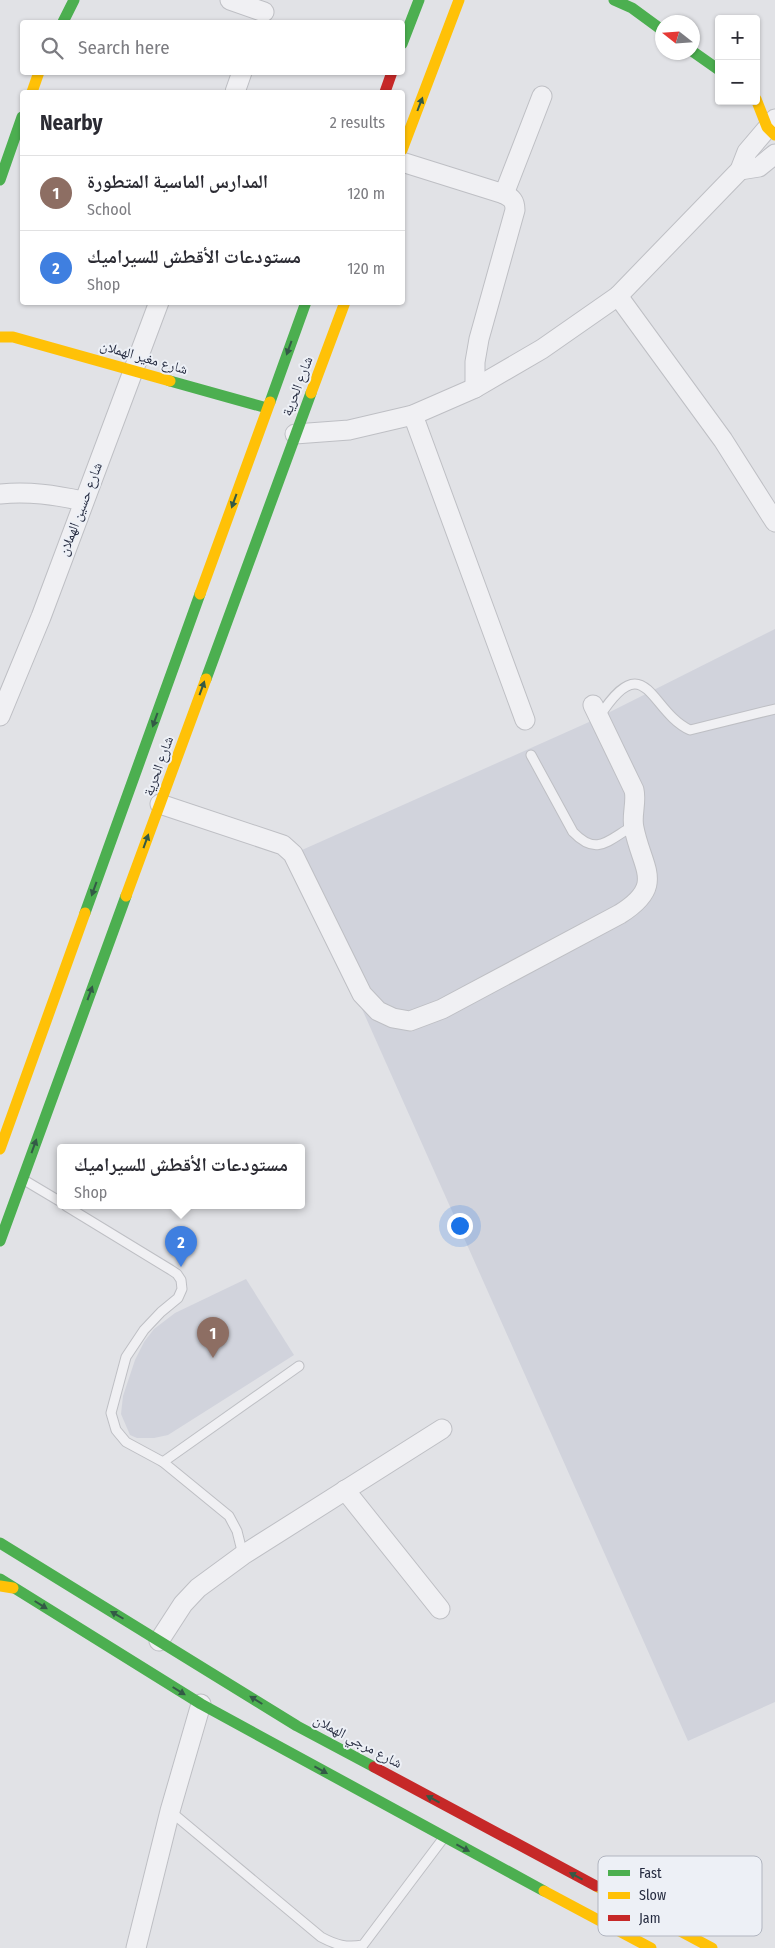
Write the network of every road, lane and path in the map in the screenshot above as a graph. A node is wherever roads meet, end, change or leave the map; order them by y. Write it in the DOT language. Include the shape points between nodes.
graph roads {
  1 [pos="74,0"];
  2 [pos="230,0"];
  3 [pos="419,0"];
  4 [pos="459,0"];
  5 [pos="614,0"];
  6 [pos="635,4"];
  7 [pos="265,11"];
  8 [pos="64,20"];
  9 [pos="655,23"];
  10 [pos="405,36"];
  11 [pos="700,57"];
  12 [pos="715,67"];
  13 [pos="31,75"];
  14 [pos="38,75"];
  15 [pos="241,75"];
  16 [pos="391,75"];
  17 [pos="25,90"];
  18 [pos="33,90"];
  19 [pos="236,90"];
  20 [pos="385,90"];
  21 [pos="542,96"];
  22 [pos="760,103"];
  23 [pos="760,103"];
  24 [pos="20,114"];
  25 [pos="20,115"];
  26 [pos="772,121"];
  27 [pos="405,142"];
  28 [pos="775,154"];
  29 [pos="0,158"];
  30 [pos="405,163"];
  31 [pos="740,170"];
  32 [pos="0,180"];
  33 [pos="504,194"];
  34 [pos="618,296"];
  35 [pos="158,305"];
  36 [pos="305,305"];
  37 [pos="344,305"];
  38 [pos="0,328"];
  39 [pos="0,337"];
  40 [pos="13,337"];
  41 [pos="134,370"];
  42 [pos="475,388"];
  43 [pos="267,408"];
  44 [pos="413,415"];
  45 [pos="295,434"];
  46 [pos="0,494"];
  47 [pos="83,501"];
  48 [pos="775,522"];
  49 [pos="775,709"];
  50 [pos="595,711"];
  51 [pos="0,716"];
  52 [pos="525,720"];
  53 [pos="531,755"];
  54 [pos="160,804"];
  55 [pos="633,826"];
  56 [pos="0,1149"];
  57 [pos="22,1179"];
  58 [pos="57,1200"];
  59 [pos="71,1209"];
  60 [pos="0,1241"];
  61 [pos="299,1366"];
  62 [pos="442,1429"];
  63 [pos="163,1462"];
  64 [pos="345,1490"];
  65 [pos="0,1543"];
  66 [pos="243,1555"];
  67 [pos="0,1579"];
  68 [pos="0,1586"];
  69 [pos="13,1588"];
  70 [pos="440,1609"];
  71 [pos="159,1640"];
  72 [pos="201,1704"];
  73 [pos="170,1811"];
  74 [pos="443,1837"];
  75 [pos="598,1887"];
  76 [pos="598,1920"];
  77 [pos="629,1936"];
  78 [pos="690,1936"];
  79 [pos="136,1948"];
  80 [pos="651,1948"];
  81 [pos="712,1948"];
  1 -- 8 [label="main road"];
  2 -- 7 [label="street"];
  3 -- 10 [label="main road"];
  27 -- 4 [label="main road, one-way"];
  5 -- 6 [label="main road"];
  6 -- 9 [label="main road"];
  11 -- 12 [label="main road"];
  13 -- 17 [label="main road"];
  14 -- 18 [label="main road"];
  15 -- 19 [label="street"];
  16 -- 20 [label="main road"];
  21 -- 33 [label="street"];
  22 -- 26 [label="main road"];
  23 -- 26 [label="main road"];
  24 -- 29 [label="main road"];
  25 -- 32 [label="main road"];
  26 -- 31 [label="street" via="747,152"];
  28 -- 31 [label="street" via="759,167"];
  30 -- 33 [label="street"];
  31 -- 34 [label="street"];
  33 -- 42 [label="street" via="512,198 515,210 479,339"];
  34 -- 42 [label="street" via="542,349"];
  34 -- 48 [label="street" via="723,440"];
  35 -- 41 [label="street, شارع حسين الهملان"];
  36 -- 43 [label="main road, شارع الحرية, one-way"];
  37 -- 45 [label="main road, شارع الحرية"];
  38 -- 40 [label="main road, شارع مغير الهملان"];
  39 -- 40 [label="main road, شارع مغير الهملان"];
  40 -- 41 [label="main road, شارع مغير الهملان"];
  41 -- 43 [label="main road, شارع مغير الهملان"];
  41 -- 47 [label="street, شارع حسين الهملان"];
  42 -- 44 [label="street"];
  43 -- 56 [label="main road, شارع الحرية, one-way"];
  44 -- 45 [label="street" via="349,430"];
  44 -- 52 [label="street"];
  54 -- 45 [label="main road, شارع الحرية, one-way"];
  46 -- 47 [label="street" via="46,494"];
  47 -- 51 [label="street, شارع حسين الهملان" via="41,617"];
  49 -- 50 [label="lane" via="690,730 681,726 643,686 628,685"];
  50 -- 55 [label="street" via="634,790"];
  53 -- 55 [label="lane" via="580,840 598,846"];
  54 -- 55 [label="street" via="288,849 362,994 378,1011 410,1022 473,994 632,906 644,893 648,875"];
  57 -- 54 [label="main road, شارع الحرية, one-way"];
  57 -- 58 [label="lane"];
  57 -- 60 [label="main road, شارع الحرية"];
  59 -- 63 [label="lane" via="171,1270 181,1280 178,1298 144,1330 126,1357 111,1413 116,1430 126,1442"];
  61 -- 63 [label="lane"];
  62 -- 64 [label="street"];
  63 -- 66 [label="lane" via="229,1516 238,1531"];
  64 -- 66 [label="street"];
  64 -- 70 [label="street"];
  71 -- 65 [label="main road, شارع مرجي الهملان, one-way"];
  66 -- 71 [label="street" via="182,1604"];
  67 -- 69 [label="main road"];
  68 -- 69 [label="main road"];
  69 -- 72 [label="main road, one-way"];
  75 -- 71 [label="main road, شارع مرجي الهملان, one-way" via="297,1726"];
  72 -- 73 [label="street"];
  72 -- 74 [label="main road, one-way"];
  73 -- 74 [label="lane" via="322,1937 349,1947 363,1945"];
  73 -- 79 [label="street"];
  74 -- 76 [label="main road, one-way"];
  77 -- 80 [label="main road, one-way"];
  81 -- 78 [label="main road, شارع مرجي الهملان, one-way"];
}
